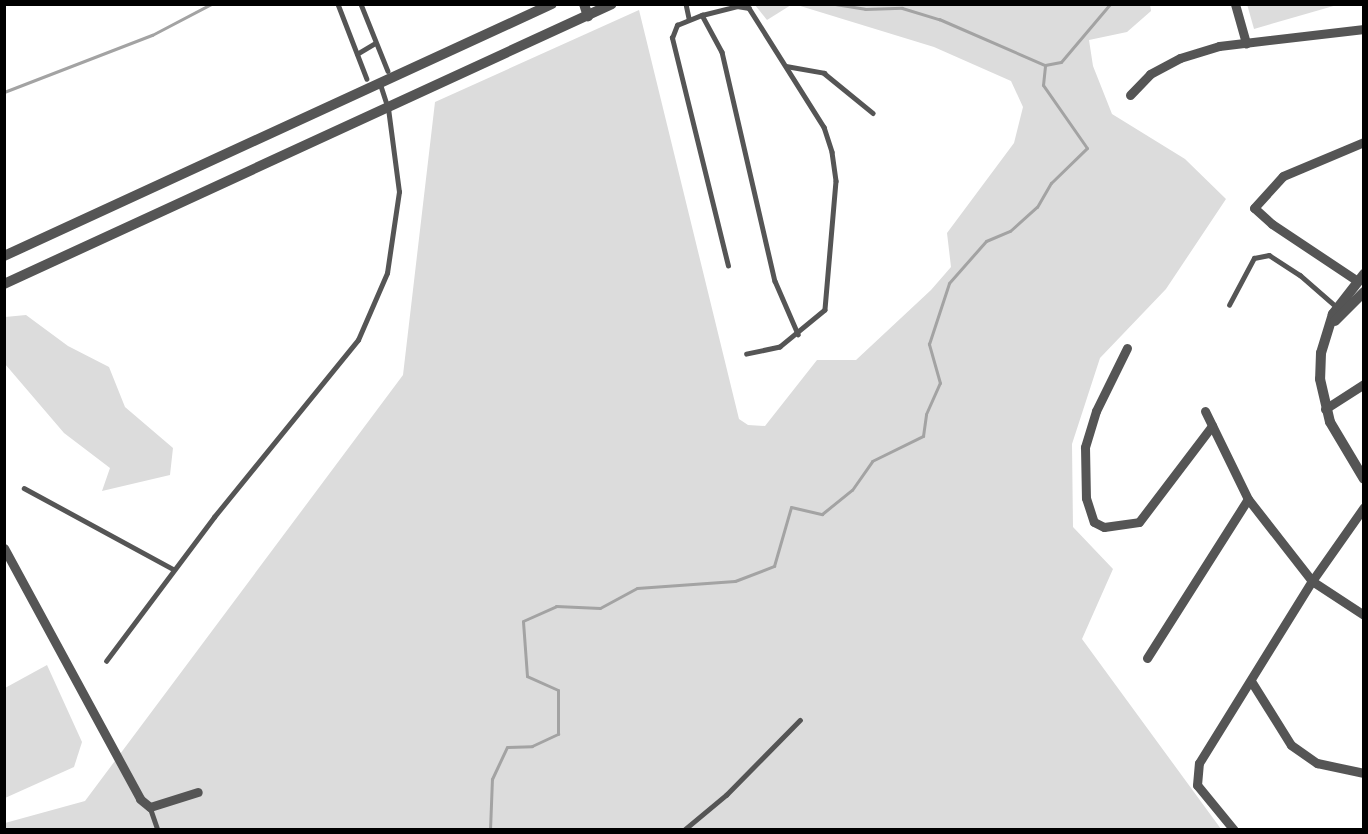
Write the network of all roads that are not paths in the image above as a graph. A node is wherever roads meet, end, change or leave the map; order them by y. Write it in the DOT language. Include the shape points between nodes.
graph roads {
  1 [pos="338,4"];
  2 [pos="361,4"];
  3 [pos="552,4"];
  4 [pos="584,4"];
  5 [pos="612,4"];
  6 [pos="686,4"];
  7 [pos="1235,4"];
  8 [pos="702,15"];
  9 [pos="588,16"];
  10 [pos="689,18"];
  11 [pos="1364,29"];
  12 [pos="375,43"];
  13 [pos="1246,43"];
  14 [pos="357,54"];
  15 [pos="786,66"];
  16 [pos="388,71"];
  17 [pos="367,79"];
  18 [pos="380,85"];
  19 [pos="1130,95"];
  20 [pos="388,109"];
  21 [pos="873,113"];
  22 [pos="1364,142"];
  23 [pos="4,256"];
  24 [pos="728,266"];
  25 [pos="1360,277"];
  26 [pos="4,284"];
  27 [pos="1364,292"];
  28 [pos="1229,305"];
  29 [pos="1339,310"];
  30 [pos="798,334"];
  31 [pos="1127,348"];
  32 [pos="747,354"];
  33 [pos="1364,384"];
  34 [pos="1325,409"];
  35 [pos="1205,411"];
  36 [pos="1212,426"];
  37 [pos="1364,479"];
  38 [pos="24,488"];
  39 [pos="1248,499"];
  40 [pos="1364,507"];
  41 [pos="4,548"];
  42 [pos="173,569"];
  43 [pos="1312,581"];
  44 [pos="1364,615"];
  45 [pos="1147,658"];
  46 [pos="106,661"];
  47 [pos="1251,681"];
  48 [pos="800,720"];
  49 [pos="1364,773"];
  50 [pos="198,792"];
  51 [pos="150,807"];
  52 [pos="158,830"];
  53 [pos="684,830"];
  54 [pos="1234,830"];
  1 -- 14 [label="lane"];
  2 -- 12 [label="lane"];
  3 -- 18 [label="street"];
  4 -- 9 [label="street"];
  5 -- 9 [label="street"];
  6 -- 10 [label="lane"];
  7 -- 13 [label="street"];
  8 -- 10 [label="lane"];
  8 -- 15 [label="lane" via="744,6"];
  8 -- 30 [label="lane" via="722,52 775,281"];
  9 -- 20 [label="street"];
  10 -- 24 [label="lane" via="677,25 672,38"];
  11 -- 13 [label="street"];
  12 -- 14 [label="lane"];
  12 -- 16 [label="lane"];
  13 -- 19 [label="street" via="1180,58 1150,74"];
  14 -- 17 [label="lane"];
  15 -- 21 [label="lane" via="824,73"];
  15 -- 30 [label="lane" via="824,127 836,181 825,310"];
  18 -- 20 [label="lane"];
  18 -- 23 [label="street"];
  20 -- 26 [label="street"];
  20 -- 42 [label="lane" via="399,192 387,273 358,340"];
  22 -- 25 [label="street" via="1283,176 1259,198 1254,208 1272,224"];
  25 -- 29 [label="street"];
  27 -- 29 [label="street"];
  28 -- 29 [label="lane" via="1254,258 1269,255"];
  29 -- 34 [label="street" via="1327,331 1320,379"];
  30 -- 32 [label="lane" via="780,347"];
  31 -- 36 [label="street" via="1096,411 1085,447 1086,498 1094,522 1104,526 1139,522"];
  33 -- 34 [label="street"];
  34 -- 37 [label="street" via="1339,441"];
  35 -- 36 [label="street"];
  36 -- 39 [label="street"];
  38 -- 42 [label="lane"];
  39 -- 43 [label="street"];
  39 -- 45 [label="street"];
  40 -- 43 [label="street"];
  41 -- 51 [label="street" via="112,752 140,799"];
  42 -- 46 [label="lane"];
  43 -- 44 [label="street"];
  43 -- 47 [label="street"];
  47 -- 49 [label="street" via="1291,745 1317,763"];
  47 -- 54 [label="street" via="1199,763 1197,785"];
  48 -- 53 [label="lane" via="726,795"];
  50 -- 51 [label="street"];
  51 -- 52 [label="lane"];
}
